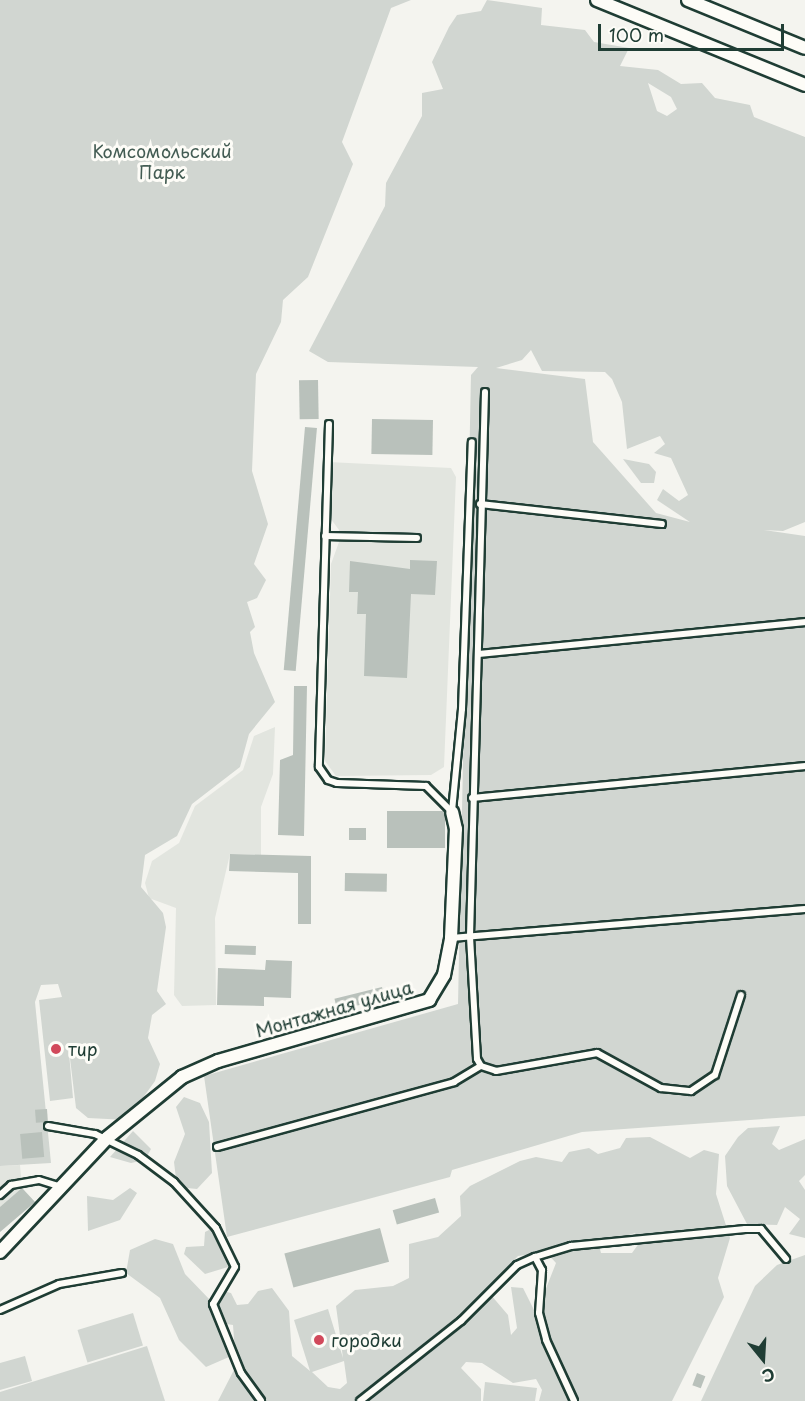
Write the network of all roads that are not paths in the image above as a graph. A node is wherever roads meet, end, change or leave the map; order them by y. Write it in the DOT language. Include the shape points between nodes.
graph roads {
  1 [pos="597,0"];
  2 [pos="688,0"];
  3 [pos="805,48"];
  4 [pos="805,85"];
  5 [pos="485,392"];
  6 [pos="329,424"];
  7 [pos="472,441"];
  8 [pos="480,504"];
  9 [pos="662,524"];
  10 [pos="325,536"];
  11 [pos="417,538"];
  12 [pos="805,622"];
  13 [pos="479,654"];
  14 [pos="805,766"];
  15 [pos="472,798"];
  16 [pos="452,812"];
  17 [pos="805,909"];
  18 [pos="470,937"];
  19 [pos="451,938"];
  20 [pos="741,995"];
  21 [pos="481,1066"];
  22 [pos="48,1126"];
  23 [pos="107,1138"];
  24 [pos="217,1147"];
  25 [pos="62,1188"];
  26 [pos="0,1195"];
  27 [pos="0,1252"];
  28 [pos="536,1257"];
  29 [pos="786,1260"];
  30 [pos="122,1273"];
  31 [pos="0,1310"];
  32 [pos="261,1401"];
  33 [pos="360,1401"];
  34 [pos="574,1401"];
  1 -- 4 [label="street"];
  2 -- 3 [label="street"];
  5 -- 8 [label="lane"];
  6 -- 10 [label="lane"];
  7 -- 16 [label="lane" via="462,709"];
  8 -- 9 [label="lane"];
  8 -- 13 [label="lane"];
  10 -- 11 [label="lane"];
  10 -- 16 [label="lane" via="318,750 322,774 337,783 426,786"];
  12 -- 13 [label="lane"];
  13 -- 15 [label="lane"];
  14 -- 15 [label="lane"];
  15 -- 18 [label="lane"];
  16 -- 19 [label="street, Монтажная улица" via="456,829"];
  17 -- 18 [label="lane"];
  18 -- 19 [label="lane"];
  18 -- 21 [label="lane" via="470,998"];
  19 -- 23 [label="street, Монтажная улица" via="444,975 429,1000 196,1070"];
  20 -- 21 [label="lane" via="715,1075 691,1091 661,1088 597,1053 496,1071"];
  21 -- 24 [label="lane" via="454,1082"];
  22 -- 23 [label="lane"];
  23 -- 25 [label="street, Монтажная улица"];
  23 -- 32 [label="lane" via="160,1169 226,1242 235,1267 213,1304 241,1373"];
  25 -- 26 [label="lane" via="39,1180 11,1185"];
  25 -- 27 [label="street, Монтажная улица"];
  28 -- 29 [label="lane" via="571,1246 761,1229"];
  28 -- 33 [label="lane" via="517,1265 460,1321"];
  28 -- 34 [label="lane" via="542,1270 539,1312 546,1340"];
  30 -- 31 [label="lane" via="59,1284"];
}
